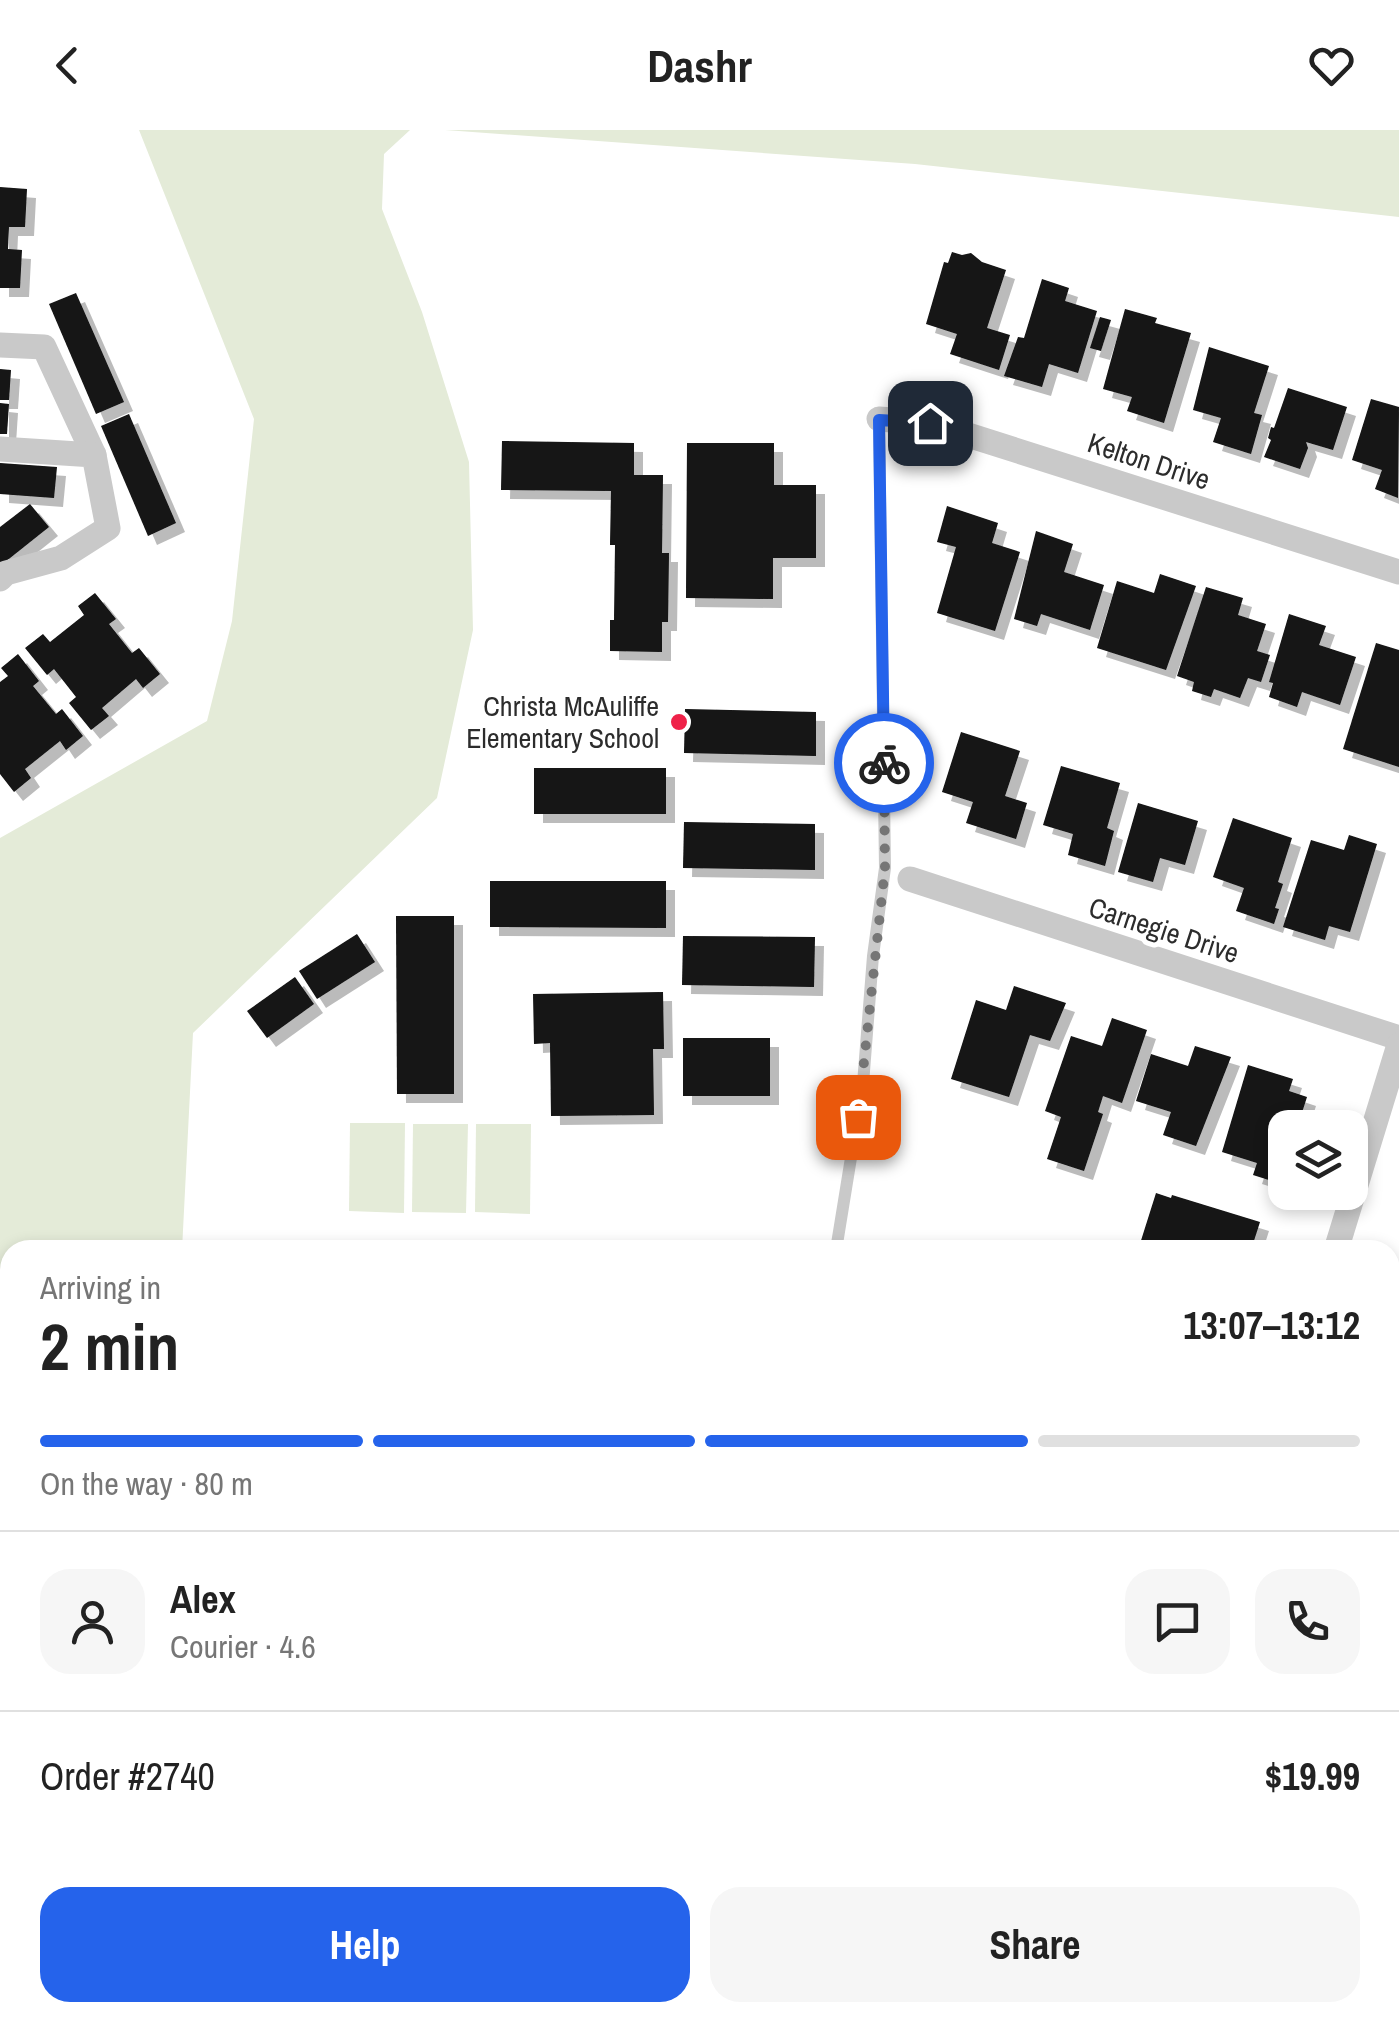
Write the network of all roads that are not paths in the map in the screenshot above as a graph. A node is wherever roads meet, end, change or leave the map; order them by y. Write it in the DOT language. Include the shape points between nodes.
graph roads {
  1 [pos="0,345"];
  2 [pos="879,420"];
  3 [pos="0,449"];
  4 [pos="94,455"];
  5 [pos="1399,572"];
  6 [pos="0,579"];
  7 [pos="910,878"];
  8 [pos="1399,1038"];
  9 [pos="1399,1046"];
  10 [pos="838,1240"];
  11 [pos="1339,1240"];
  1 -- 4 [label="street" via="44,347"];
  2 -- 5 [label="street, Kelton Drive" via="930,423"];
  2 -- 10 [label="lane" via="885,868 863,1084"];
  3 -- 4 [label="street"];
  4 -- 6 [label="street" via="108,528 60,558"];
  7 -- 8 [label="street, Carnegie Drive"];
  9 -- 11 [label="street"];
}
